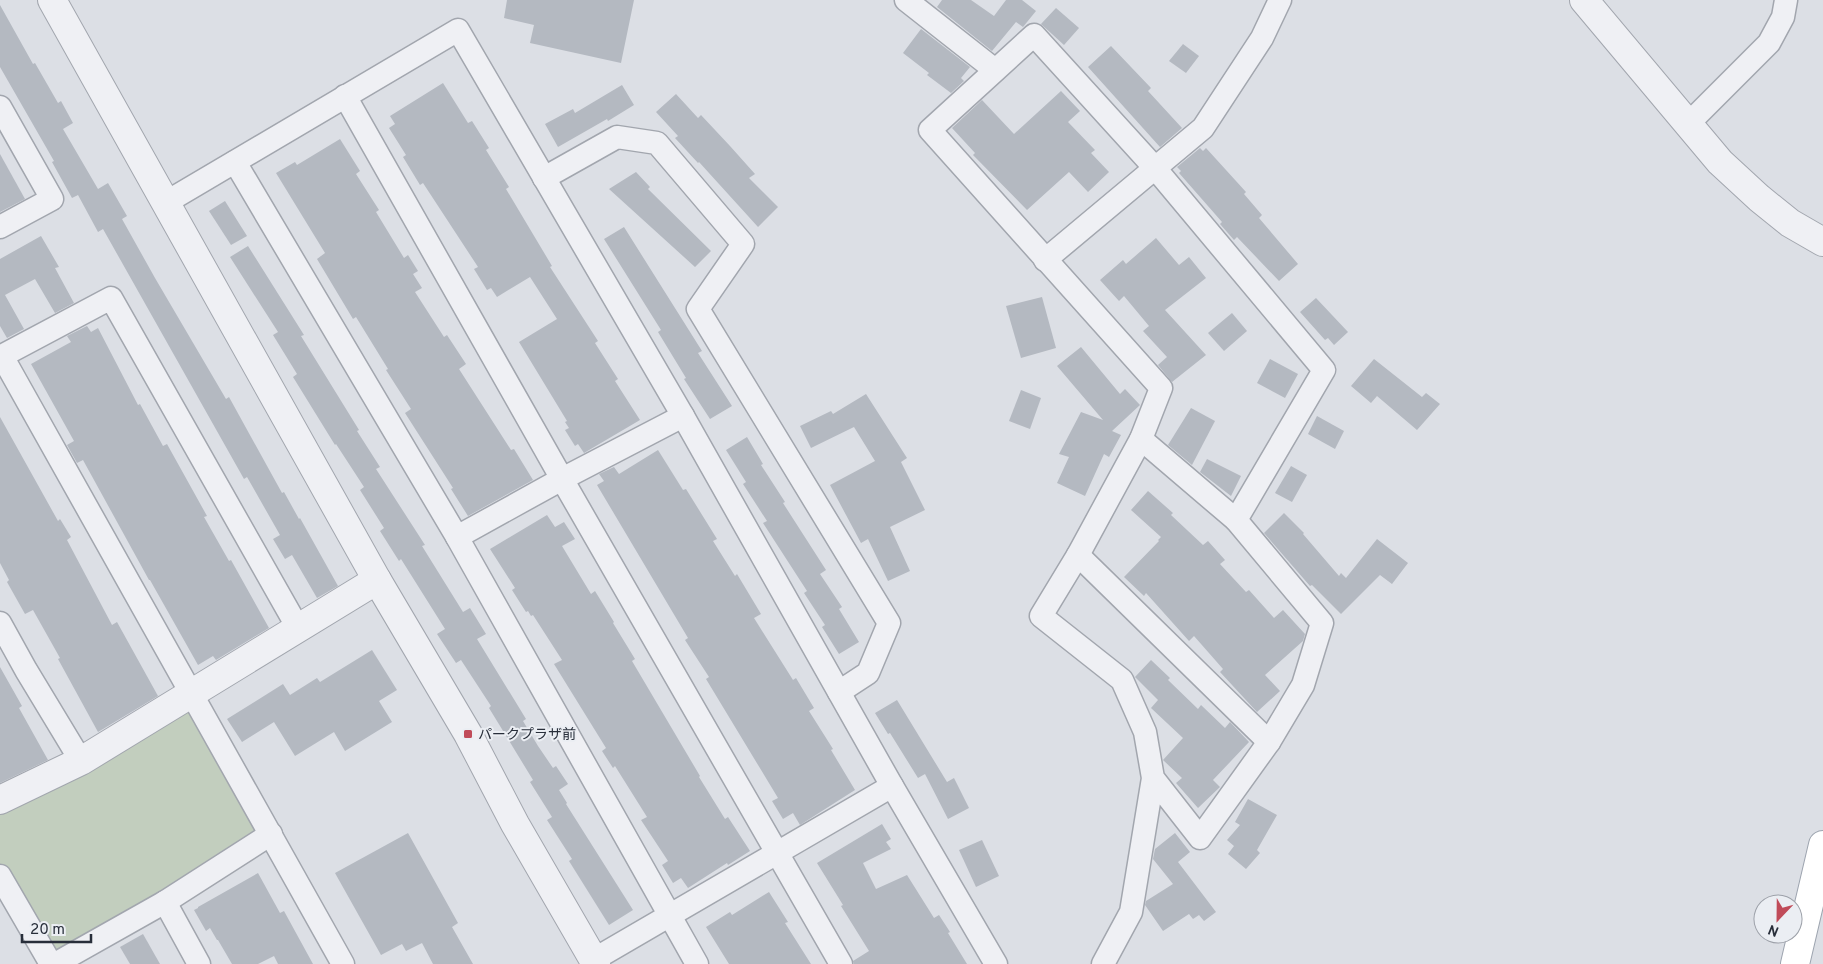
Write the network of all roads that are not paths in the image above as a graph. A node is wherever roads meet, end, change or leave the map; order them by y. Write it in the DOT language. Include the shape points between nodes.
graph roads {
  1 [pos="906,0"];
  2 [pos="1280,0"];
  3 [pos="1584,0"];
  4 [pos="1786,0"];
  5 [pos="59,2"];
  6 [pos="995,70"];
  7 [pos="346,96"];
  8 [pos="0,107"];
  9 [pos="1688,124"];
  10 [pos="235,162"];
  11 [pos="1155,168"];
  12 [pos="544,178"];
  13 [pos="165,202"];
  14 [pos="0,227"];
  15 [pos="1823,242"];
  16 [pos="1045,260"];
  17 [pos="1,356"];
  18 [pos="683,416"];
  19 [pos="1141,439"];
  20 [pos="562,479"];
  21 [pos="1236,520"];
  22 [pos="457,537"];
  23 [pos="1078,555"];
  24 [pos="377,580"];
  25 [pos="0,622"];
  26 [pos="298,628"];
  27 [pos="839,692"];
  28 [pos="192,693"];
  29 [pos="1269,742"];
  30 [pos="81,761"];
  31 [pos="1152,778"];
  32 [pos="892,786"];
  33 [pos="0,800"];
  34 [pos="271,834"];
  35 [pos="1823,845"];
  36 [pos="777,852"];
  37 [pos="3,887"];
  38 [pos="165,902"];
  39 [pos="669,914"];
  40 [pos="595,962"];
  41 [pos="51,964"];
  42 [pos="55,964"];
  43 [pos="199,964"];
  44 [pos="344,964"];
  45 [pos="697,964"];
  46 [pos="841,964"];
  47 [pos="996,964"];
  48 [pos="1103,964"];
  49 [pos="1795,964"];
  1 -- 6 [label="street"];
  2 -- 11 [label="street" via="1262,38 1203,128"];
  3 -- 9 [label="street"];
  4 -- 9 [label="street" via="1783,17 1769,43"];
  5 -- 13 [label="street"];
  6 -- 11 [label="street" via="1034,35"];
  6 -- 16 [label="street" via="930,130"];
  7 -- 10 [label="street"];
  7 -- 12 [label="street" via="458,30"];
  7 -- 20 [label="street"];
  8 -- 14 [label="street" via="52,199"];
  9 -- 15 [label="street" via="1720,162 1759,198 1790,223"];
  10 -- 13 [label="street"];
  10 -- 22 [label="street"];
  11 -- 16 [label="street"];
  11 -- 21 [label="street" via="1324,370"];
  12 -- 18 [label="street"];
  12 -- 27 [label="street" via="617,137 657,143 743,244 698,309 889,622 868,673"];
  13 -- 24 [label="street"];
  16 -- 19 [label="street" via="1161,388"];
  17 -- 26 [label="street" via="111,298"];
  17 -- 28 [label="street"];
  18 -- 20 [label="street"];
  18 -- 27 [label="street"];
  19 -- 21 [label="street"];
  19 -- 23 [label="street"];
  20 -- 22 [label="street"];
  20 -- 36 [label="street"];
  21 -- 29 [label="street" via="1322,622 1303,685"];
  22 -- 39 [label="street"];
  23 -- 29 [label="street"];
  23 -- 31 [label="street" via="1041,616 1122,680 1145,732"];
  24 -- 26 [label="street"];
  24 -- 40 [label="street" via="468,734 515,824"];
  25 -- 30 [label="street"];
  26 -- 28 [label="street"];
  27 -- 32 [label="street"];
  28 -- 30 [label="street"];
  28 -- 34 [label="street"];
  29 -- 31 [label="street" via="1200,838"];
  30 -- 33 [label="street"];
  31 -- 48 [label="street" via="1131,912"];
  32 -- 36 [label="street"];
  32 -- 47 [label="street"];
  34 -- 38 [label="street"];
  34 -- 44 [label="street"];
  35 -- 49 [label="main road"];
  36 -- 39 [label="street"];
  36 -- 46 [label="street"];
  37 -- 41 [label="street"];
  38 -- 42 [label="street"];
  38 -- 43 [label="street"];
  39 -- 40 [label="street"];
  39 -- 45 [label="street"];
}
